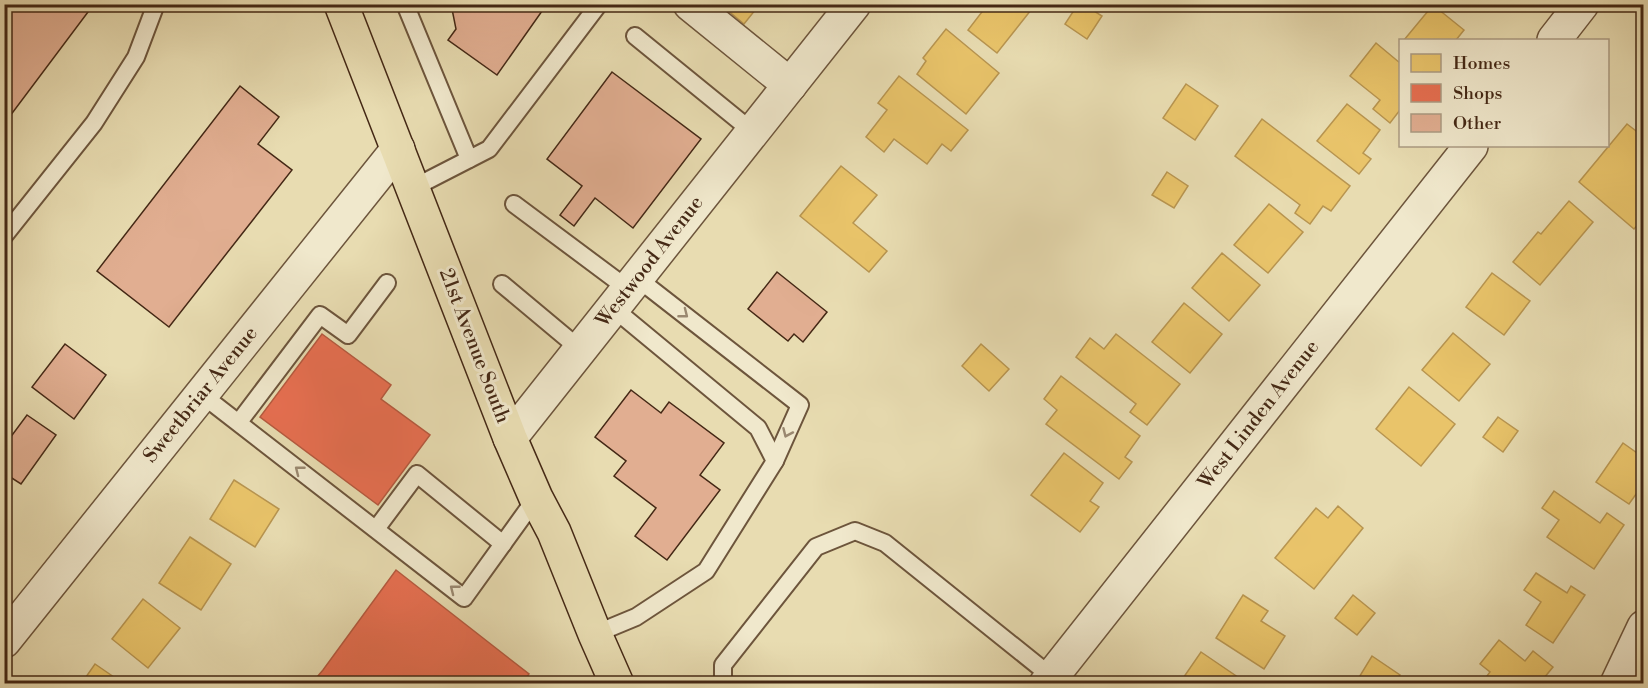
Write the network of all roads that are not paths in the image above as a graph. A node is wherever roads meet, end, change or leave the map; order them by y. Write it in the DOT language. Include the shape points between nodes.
graph roads {
  1 [pos="156,4"];
  2 [pos="341,4"];
  3 [pos="405,4"];
  4 [pos="599,4"];
  5 [pos="690,4"];
  6 [pos="854,4"];
  7 [pos="1582,4"];
  8 [pos="635,36"];
  9 [pos="1555,39"];
  10 [pos="790,86"];
  11 [pos="753,132"];
  12 [pos="1470,147"];
  13 [pos="398,149"];
  14 [pos="469,159"];
  15 [pos="413,188"];
  16 [pos="514,204"];
  17 [pos="4,236"];
  18 [pos="387,283"];
  19 [pos="502,284"];
  20 [pos="626,292"];
  21 [pos="581,350"];
  22 [pos="201,394"];
  23 [pos="238,422"];
  24 [pos="510,438"];
  25 [pos="775,461"];
  26 [pos="536,498"];
  27 [pos="376,529"];
  28 [pos="503,544"];
  29 [pos="1644,627"];
  30 [pos="595,634"];
  31 [pos="4,640"];
  32 [pos="1049,680"];
  33 [pos="617,684"];
  34 [pos="723,684"];
  35 [pos="1617,684"];
  1 -- 17 [label="lane" via="136,57 94,123"];
  2 -- 13 [label="main road, 21st Avenue South"];
  3 -- 14 [label="lane"];
  4 -- 14 [label="lane" via="489,149"];
  5 -- 10 [label="street"];
  6 -- 10 [label="street, Westwood Avenue"];
  7 -- 9 [label="street"];
  8 -- 11 [label="lane"];
  10 -- 11 [label="street, Westwood Avenue"];
  11 -- 20 [label="street, Westwood Avenue"];
  12 -- 32 [label="street, West Linden Avenue"];
  13 -- 15 [label="main road, 21st Avenue South"];
  13 -- 22 [label="street, Sweetbriar Avenue"];
  14 -- 15 [label="lane"];
  15 -- 24 [label="main road, 21st Avenue South"];
  16 -- 20 [label="lane"];
  18 -- 23 [label="lane" via="348,335 320,315"];
  19 -- 21 [label="lane"];
  20 -- 21 [label="street, Westwood Avenue"];
  20 -- 25 [label="lane" via="758,428"];
  20 -- 25 [label="lane, one-way" via="800,405"];
  21 -- 24 [label="street, Westwood Avenue"];
  22 -- 23 [label="lane"];
  22 -- 31 [label="street, Sweetbriar Avenue"];
  27 -- 23 [label="lane, one-way"];
  24 -- 26 [label="main road, 21st Avenue South"];
  25 -- 30 [label="lane" via="706,571 636,617"];
  26 -- 28 [label="lane"];
  26 -- 30 [label="main road, 21st Avenue South"];
  28 -- 27 [label="lane, one-way" via="464,598"];
  27 -- 28 [label="lane" via="417,474"];
  29 -- 35 [label="street"];
  30 -- 33 [label="main road, 21st Avenue South"];
  32 -- 34 [label="lane" via="885,543 855,531 816,547 723,665"];
}
